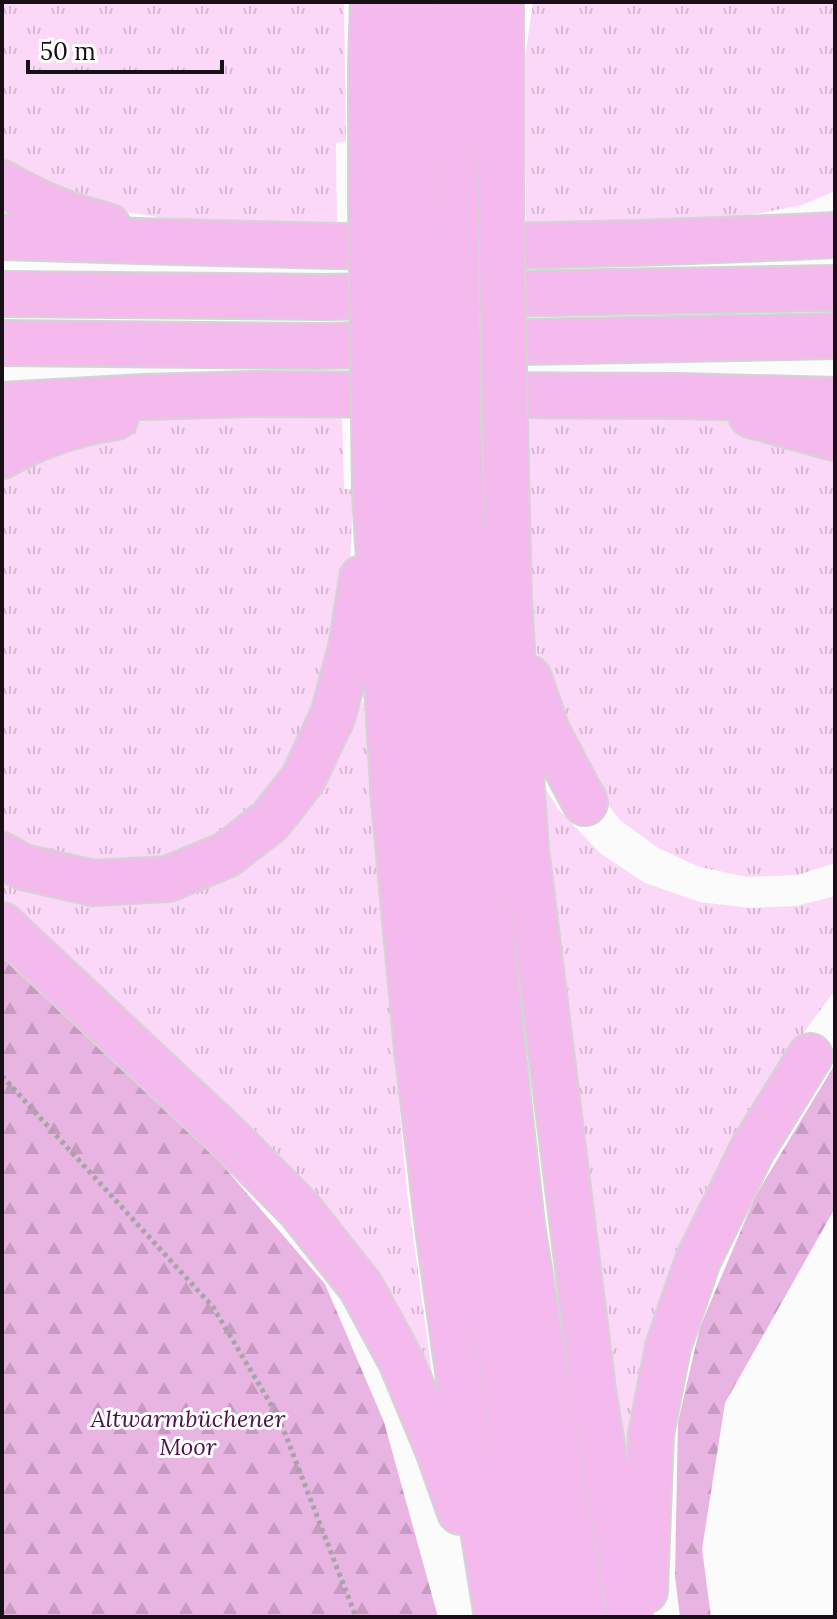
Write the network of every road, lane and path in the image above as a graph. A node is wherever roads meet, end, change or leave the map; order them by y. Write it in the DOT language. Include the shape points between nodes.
graph roads {
  1 [pos="359,2"];
  2 [pos="373,2"];
  3 [pos="416,2"];
  4 [pos="459,2"];
  5 [pos="501,2"];
  6 [pos="516,2"];
  7 [pos="371,62"];
  8 [pos="501,84"];
  9 [pos="2,183"];
  10 [pos="391,206"];
  11 [pos="835,235"];
  12 [pos="2,237"];
  13 [pos="176,242"];
  14 [pos="835,288"];
  15 [pos="2,294"];
  16 [pos="835,336"];
  17 [pos="2,343"];
  18 [pos="251,394"];
  19 [pos="679,396"];
  20 [pos="835,400"];
  21 [pos="2,405"];
  22 [pos="437,422"];
  23 [pos="835,438"];
  24 [pos="2,456"];
  25 [pos="375,495"];
  26 [pos="509,602"];
  27 [pos="585,803"];
  28 [pos="2,855"];
  29 [pos="2,925"];
  30 [pos="810,1056"];
  31 [pos="2,1076"];
  32 [pos="495,1611"];
  33 [pos="356,1617"];
  34 [pos="540,1617"];
  35 [pos="584,1617"];
  36 [pos="630,1617"];
  37 [pos="643,1617"];
  1 -- 7 [label="highway"];
  2 -- 7 [label="highway"];
  3 -- 10 [label="highway"];
  4 -- 22 [label="highway, bridge" via="456,209"];
  5 -- 8 [label="highway"];
  6 -- 8 [label="highway"];
  7 -- 10 [label="highway"];
  8 -- 26 [label="highway, bridge"];
  9 -- 13 [label="highway" via="82,220"];
  10 -- 22 [label="highway, bridge"];
  10 -- 25 [label="highway, bridge" via="374,421"];
  11 -- 13 [label="highway" via="527,245"];
  12 -- 13 [label="highway"];
  14 -- 15 [label="highway" via="325,297"];
  16 -- 17 [label="highway" via="320,346"];
  18 -- 19 [label="highway"];
  18 -- 21 [label="highway"];
  18 -- 24 [label="highway" via="100,419 26,442"];
  19 -- 20 [label="highway"];
  19 -- 23 [label="highway"];
  22 -- 34 [label="highway" via="425,646 440,850 482,1231"];
  22 -- 35 [label="highway" via="468,644 483,849 522,1225"];
  25 -- 28 [label="highway" via="351,648 333,715 303,779 270,821 226,855 168,879 93,883 23,867"];
  25 -- 32 [label="highway" via="394,802 419,1064"];
  26 -- 27 [label="highway" via="548,733"];
  26 -- 36 [label="highway" via="529,880 593,1390"];
  29 -- 32 [label="highway" via="233,1142 300,1210 361,1287 401,1361 438,1450"];
  30 -- 37 [label="highway" via="752,1150 698,1260 668,1347 651,1434"];
  31 -- 33 [label="path" via="213,1307 279,1418"];
}
